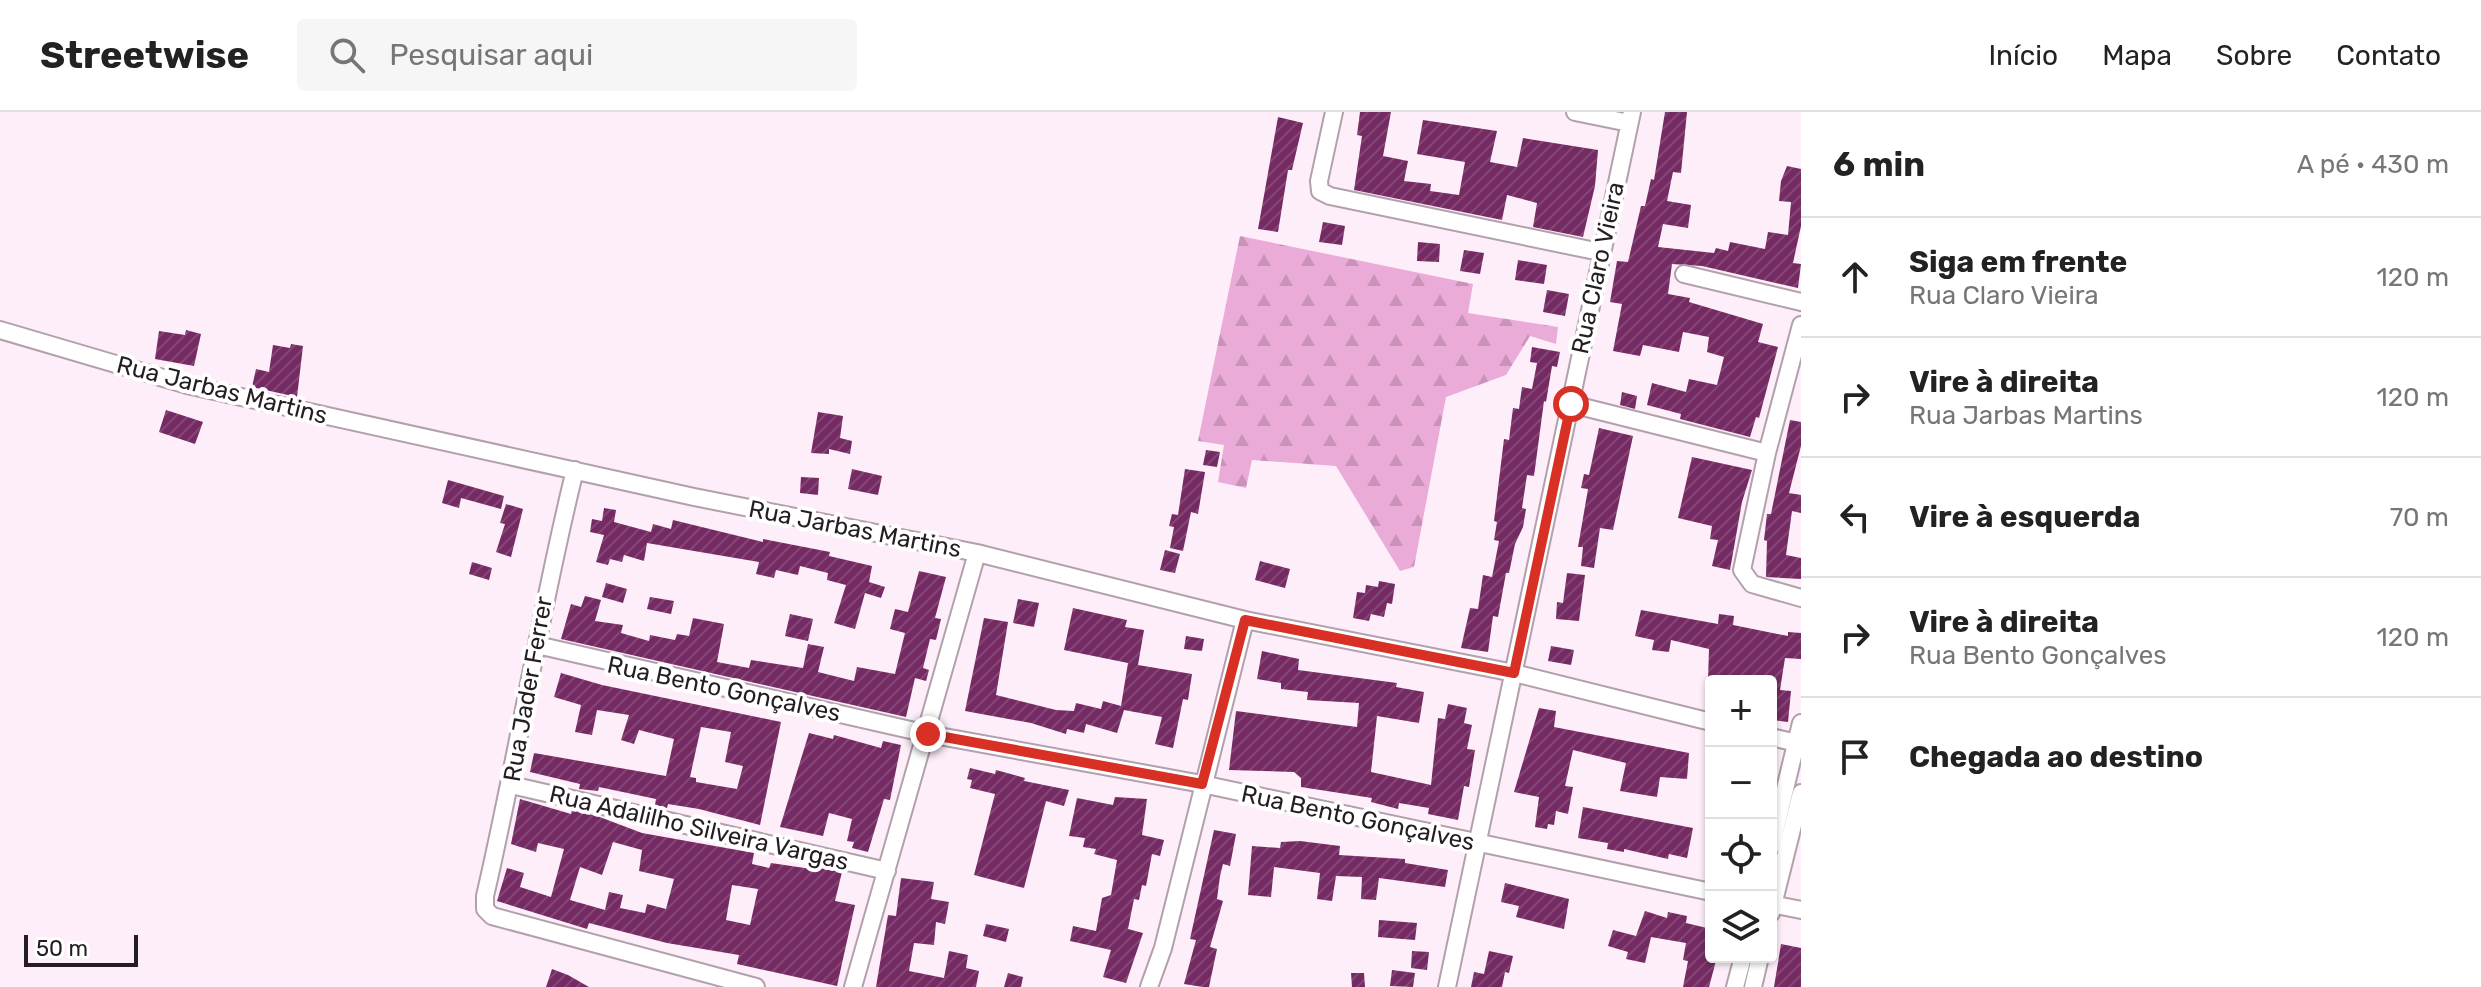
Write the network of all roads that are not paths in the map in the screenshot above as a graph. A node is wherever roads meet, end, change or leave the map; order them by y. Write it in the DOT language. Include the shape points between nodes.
graph roads {
  1 [pos="1334,112"];
  2 [pos="1575,112"];
  3 [pos="1630,118"];
  4 [pos="1600,252"];
  5 [pos="1684,274"];
  6 [pos="1801,302"];
  7 [pos="1801,325"];
  8 [pos="0,330"];
  9 [pos="1571,404"];
  10 [pos="1767,453"];
  11 [pos="575,470"];
  12 [pos="977,553"];
  13 [pos="1801,598"];
  14 [pos="1245,620"];
  15 [pos="537,645"];
  16 [pos="1514,673"];
  17 [pos="1705,721"];
  18 [pos="1801,723"];
  19 [pos="928,734"];
  20 [pos="1777,738"];
  21 [pos="1799,743"];
  22 [pos="1202,784"];
  23 [pos="511,785"];
  24 [pos="1801,793"];
  25 [pos="1777,825"];
  26 [pos="1475,844"];
  27 [pos="887,871"];
  28 [pos="1706,891"];
  29 [pos="1776,891"];
  30 [pos="1777,908"];
  31 [pos="1801,910"];
  32 [pos="1741,963"];
  33 [pos="1759,963"];
  34 [pos="756,987"];
  35 [pos="853,987"];
  36 [pos="1149,987"];
  37 [pos="1447,987"];
  38 [pos="1735,987"];
  39 [pos="1753,987"];
  1 -- 4 [label="street" via="1320,191"];
  2 -- 3 [label="street"];
  3 -- 4 [label="street, Rua Claro Vieira"];
  4 -- 9 [label="street, Rua Claro Vieira"];
  5 -- 6 [label="street"];
  7 -- 10 [label="street"];
  8 -- 11 [label="street, Rua Jarbas Martins" via="187,385"];
  9 -- 10 [label="street"];
  9 -- 16 [label="street, Rua Claro Vieira"];
  10 -- 13 [label="street" via="1742,570 1752,584"];
  11 -- 12 [label="street, Rua Jarbas Martins"];
  11 -- 15 [label="street, Rua Jader Ferrer"];
  12 -- 14 [label="street, Rua Jarbas Martins"];
  12 -- 19 [label="street"];
  14 -- 16 [label="street, Rua Jarbas Martins"];
  14 -- 22 [label="street"];
  15 -- 19 [label="street, Rua Bento Gonçalves"];
  15 -- 23 [label="street, Rua Jader Ferrer"];
  16 -- 17 [label="street, Rua Jarbas Martins"];
  16 -- 26 [label="street, Rua Claro Vieira"];
  18 -- 21 [label="street"];
  19 -- 22 [label="street, Rua Bento Gonçalves"];
  19 -- 27 [label="street"];
  20 -- 21 [label="street"];
  21 -- 25 [label="street"];
  22 -- 26 [label="street, Rua Bento Gonçalves"];
  22 -- 36 [label="street"];
  23 -- 27 [label="street, Rua Adalilho Silveira Vargas"];
  23 -- 34 [label="street, Rua Jader Ferrer" via="485,896 485,909 492,916"];
  24 -- 29 [label="street"];
  26 -- 28 [label="street, Rua Bento Gonçalves"];
  26 -- 37 [label="street, Rua Claro Vieira"];
  27 -- 35 [label="street"];
  30 -- 31 [label="street"];
  32 -- 38 [label="street"];
  33 -- 39 [label="street"];
}
